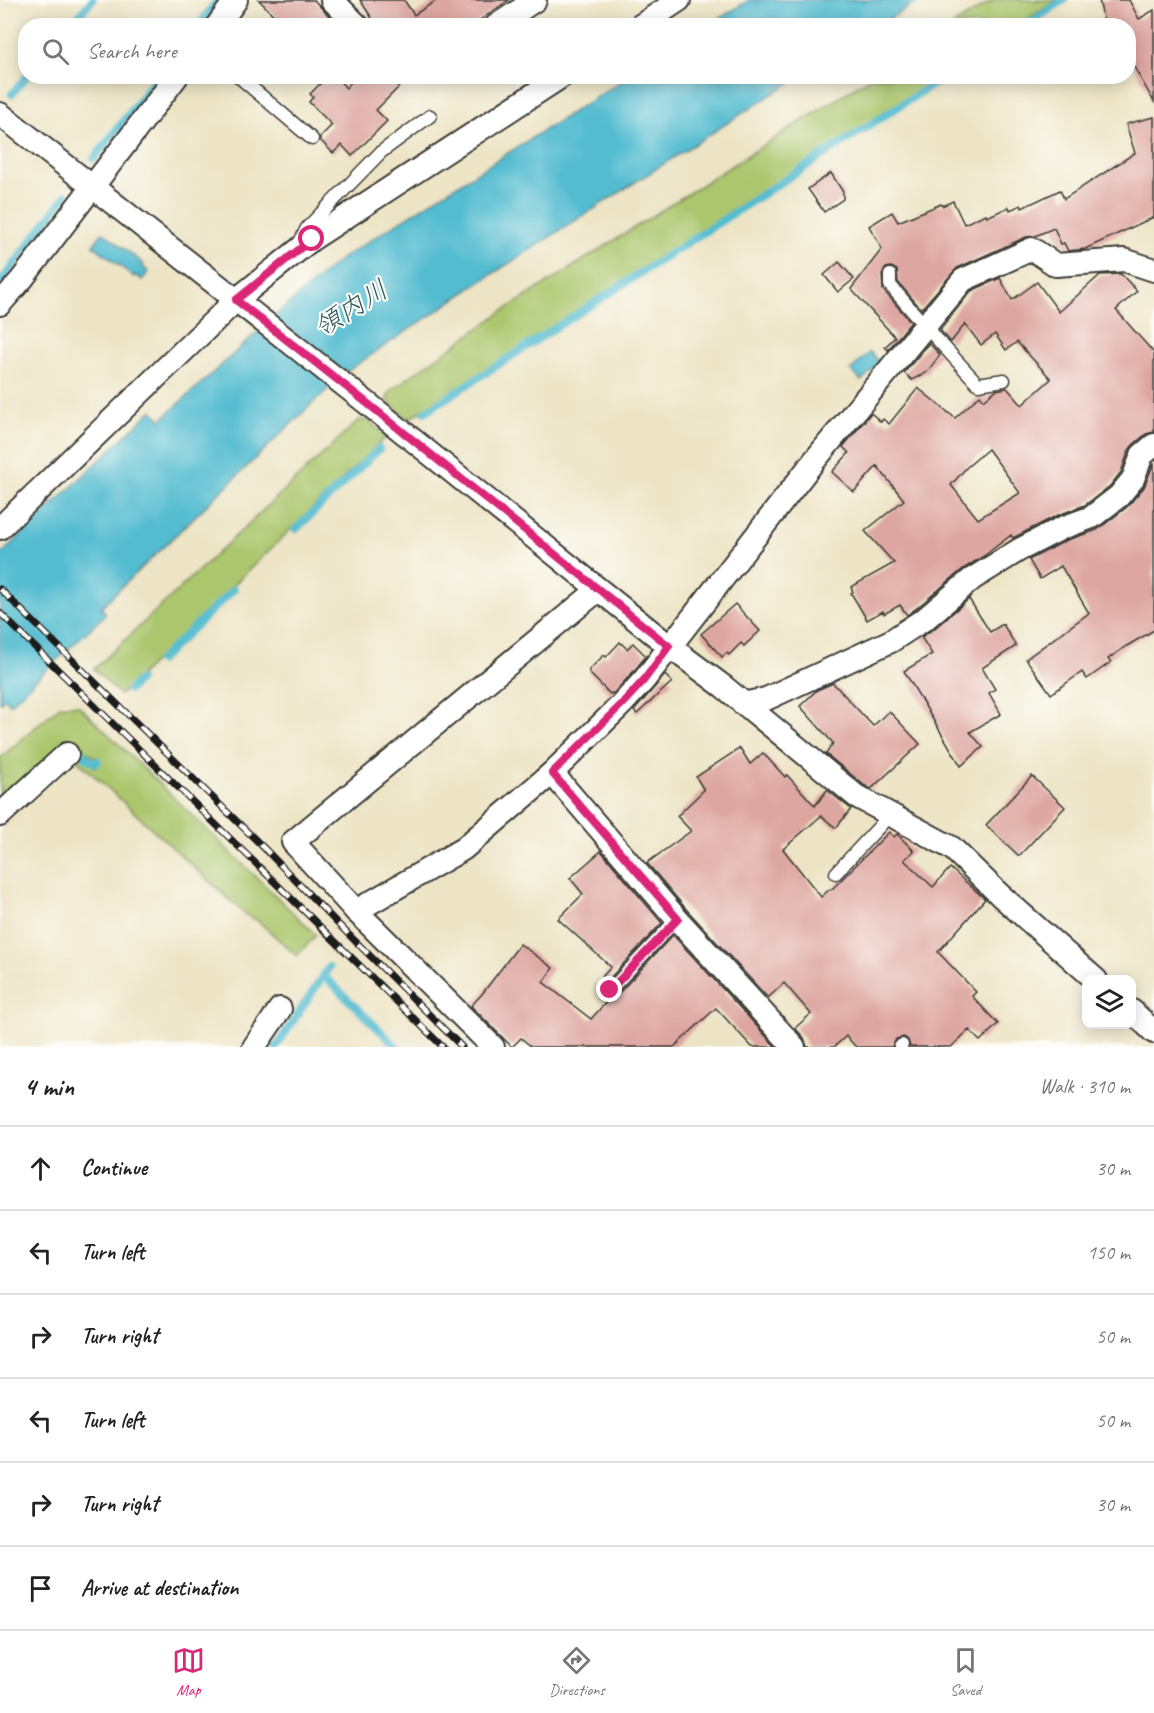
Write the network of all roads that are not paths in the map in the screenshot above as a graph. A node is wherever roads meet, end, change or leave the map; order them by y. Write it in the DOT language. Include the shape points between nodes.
graph roads {
  1 [pos="236,0"];
  2 [pos="332,0"];
  3 [pos="535,0"];
  4 [pos="679,0"];
  5 [pos="223,18"];
  6 [pos="350,18"];
  7 [pos="508,18"];
  8 [pos="652,18"];
  9 [pos="171,84"];
  10 [pos="247,84"];
  11 [pos="550,84"];
  12 [pos="0,114"];
  13 [pos="430,116"];
  14 [pos="312,140"];
  15 [pos="93,186"];
  16 [pos="295,253"];
  17 [pos="1154,270"];
  18 [pos="890,275"];
  19 [pos="236,300"];
  20 [pos="0,304"];
  21 [pos="925,326"];
  22 [pos="1004,380"];
  23 [pos="1154,445"];
  24 [pos="0,528"];
  25 [pos="598,590"];
  26 [pos="669,646"];
  27 [pos="743,704"];
  28 [pos="67,754"];
  29 [pos="552,773"];
  30 [pos="890,814"];
  31 [pos="0,815"];
  32 [pos="836,873"];
  33 [pos="356,911"];
  34 [pos="678,919"];
  35 [pos="1090,975"];
  36 [pos="610,990"];
  37 [pos="280,1009"];
  38 [pos="1136,1016"];
  39 [pos="1154,1032"];
  40 [pos="254,1047"];
  41 [pos="493,1047"];
  42 [pos="794,1047"];
  1 -- 5 [label="street"];
  2 -- 6 [label="street"];
  3 -- 7 [label="street"];
  4 -- 8 [label="street"];
  9 -- 15 [label="street"];
  10 -- 14 [label="lane"];
  11 -- 16 [label="street"];
  12 -- 15 [label="street"];
  13 -- 16 [label="lane" via="381,152 307,228"];
  15 -- 19 [label="street"];
  15 -- 20 [label="street"];
  16 -- 19 [label="street"];
  17 -- 21 [label="street" via="1124,260 1056,265 1032,249 963,280"];
  18 -- 21 [label="lane" via="890,285"];
  19 -- 24 [label="street"];
  19 -- 25 [label="street"];
  21 -- 22 [label="lane" via="978,384"];
  21 -- 26 [label="street"];
  23 -- 27 [label="street" via="1142,455 1133,479 1119,496 1092,517 1019,550 972,579 926,618 891,641 766,699"];
  25 -- 26 [label="street"];
  25 -- 33 [label="street" via="294,842"];
  26 -- 27 [label="street"];
  26 -- 29 [label="street" via="622,704"];
  27 -- 30 [label="street" via="856,796"];
  28 -- 31 [label="street"];
  29 -- 33 [label="street" via="463,849"];
  29 -- 34 [label="street"];
  30 -- 32 [label="lane"];
  30 -- 35 [label="street" via="952,848"];
  33 -- 41 [label="street"];
  34 -- 36 [label="lane"];
  34 -- 42 [label="street"];
  37 -- 40 [label="street"];
  38 -- 39 [label="street"];
}
